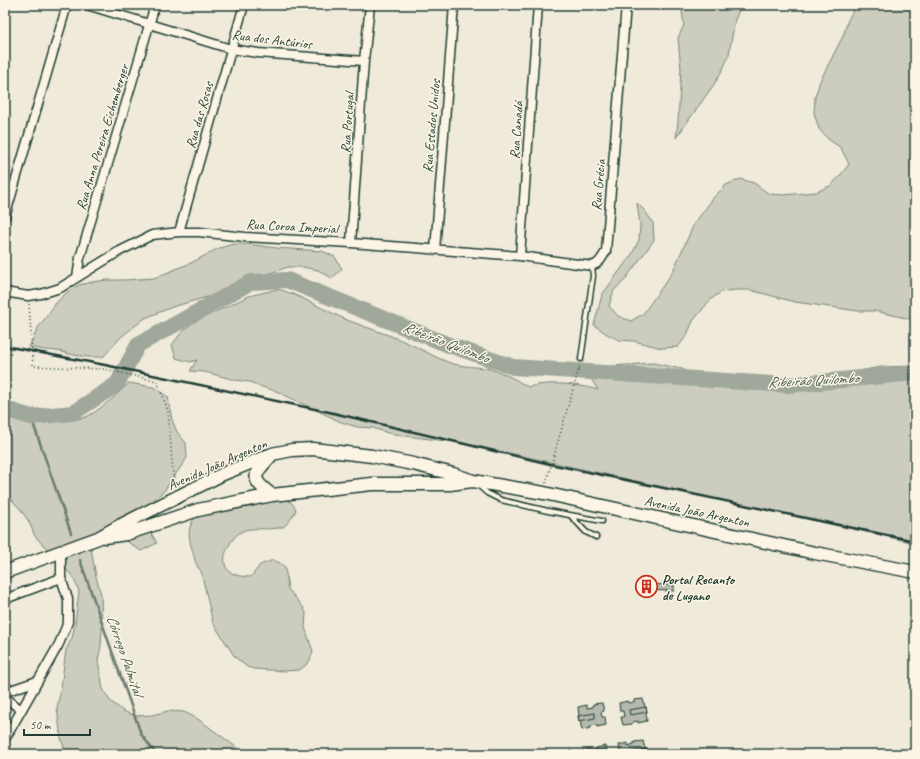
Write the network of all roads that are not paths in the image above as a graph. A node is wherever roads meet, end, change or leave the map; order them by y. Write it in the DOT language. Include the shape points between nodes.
graph roads {
  1 [pos="66,5"];
  2 [pos="87,5"];
  3 [pos="155,5"];
  4 [pos="244,5"];
  5 [pos="370,5"];
  6 [pos="454,5"];
  7 [pos="538,5"];
  8 [pos="626,5"];
  9 [pos="150,24"];
  10 [pos="231,49"];
  11 [pos="364,61"];
  12 [pos="5,217"];
  13 [pos="179,232"];
  14 [pos="351,243"];
  15 [pos="434,250"];
  16 [pos="520,256"];
  17 [pos="592,266"];
  18 [pos="77,277"];
  19 [pos="5,292"];
  20 [pos="581,359"];
  21 [pos="272,454"];
  22 [pos="474,481"];
  23 [pos="272,495"];
  24 [pos="570,516"];
  25 [pos="602,521"];
  26 [pos="596,537"];
  27 [pos="98,538"];
  28 [pos="71,548"];
  29 [pos="5,572"];
  30 [pos="915,572"];
  31 [pos="61,578"];
  32 [pos="5,599"];
  33 [pos="37,681"];
  34 [pos="5,692"];
  35 [pos="5,697"];
  36 [pos="21,710"];
  37 [pos="5,739"];
  1 -- 12 [label="street"];
  2 -- 9 [label="street, Rua dos Antúrios"];
  3 -- 9 [label="street, Rua Anna Pereira Eichemberger"];
  4 -- 10 [label="street, Rua das Rosas"];
  5 -- 11 [label="street, Rua Portugal"];
  6 -- 15 [label="street, Rua Estados Unidos"];
  7 -- 16 [label="street, Rua Canadá"];
  8 -- 17 [label="street, Rua Grécia" via="606,251 602,259"];
  9 -- 10 [label="street, Rua dos Antúrios"];
  9 -- 18 [label="street, Rua Anna Pereira Eichemberger" via="80,258"];
  10 -- 11 [label="street, Rua dos Antúrios"];
  10 -- 13 [label="street, Rua das Rosas"];
  11 -- 14 [label="street, Rua Portugal"];
  13 -- 14 [label="street, Rua Coroa Imperial"];
  13 -- 18 [label="street, Rua Coroa Imperial" via="152,235"];
  14 -- 15 [label="street, Rua Coroa Imperial"];
  15 -- 16 [label="street, Rua Coroa Imperial"];
  16 -- 17 [label="street, Rua Coroa Imperial"];
  17 -- 20 [label="lane" via="593,276"];
  18 -- 19 [label="street, Rua Coroa Imperial" via="60,288 42,294 28,296"];
  21 -- 22 [label="main road, Avenida João Argenton" via="313,449 372,456"];
  21 -- 23 [label="main road" via="256,476 257,482"];
  21 -- 27 [label="main road, Avenida João Argenton" via="223,474"];
  22 -- 23 [label="main road, Avenida João Argenton" via="450,484 372,484"];
  22 -- 24 [label="lane" via="486,493 501,500"];
  22 -- 30 [label="main road, Avenida João Argenton" via="544,493"];
  23 -- 27 [label="main road, Avenida João Argenton" via="198,510 126,534"];
  24 -- 25 [label="lane"];
  24 -- 26 [label="lane" via="586,532"];
  27 -- 28 [label="main road, Avenida João Argenton"];
  28 -- 29 [label="main road, Avenida João Argenton"];
  28 -- 31 [label="street"];
  31 -- 32 [label="street"];
  31 -- 33 [label="street" via="68,599 68,622 59,644"];
  33 -- 34 [label="street"];
  33 -- 36 [label="street"];
  35 -- 36 [label="street"];
  36 -- 37 [label="street"];
}
